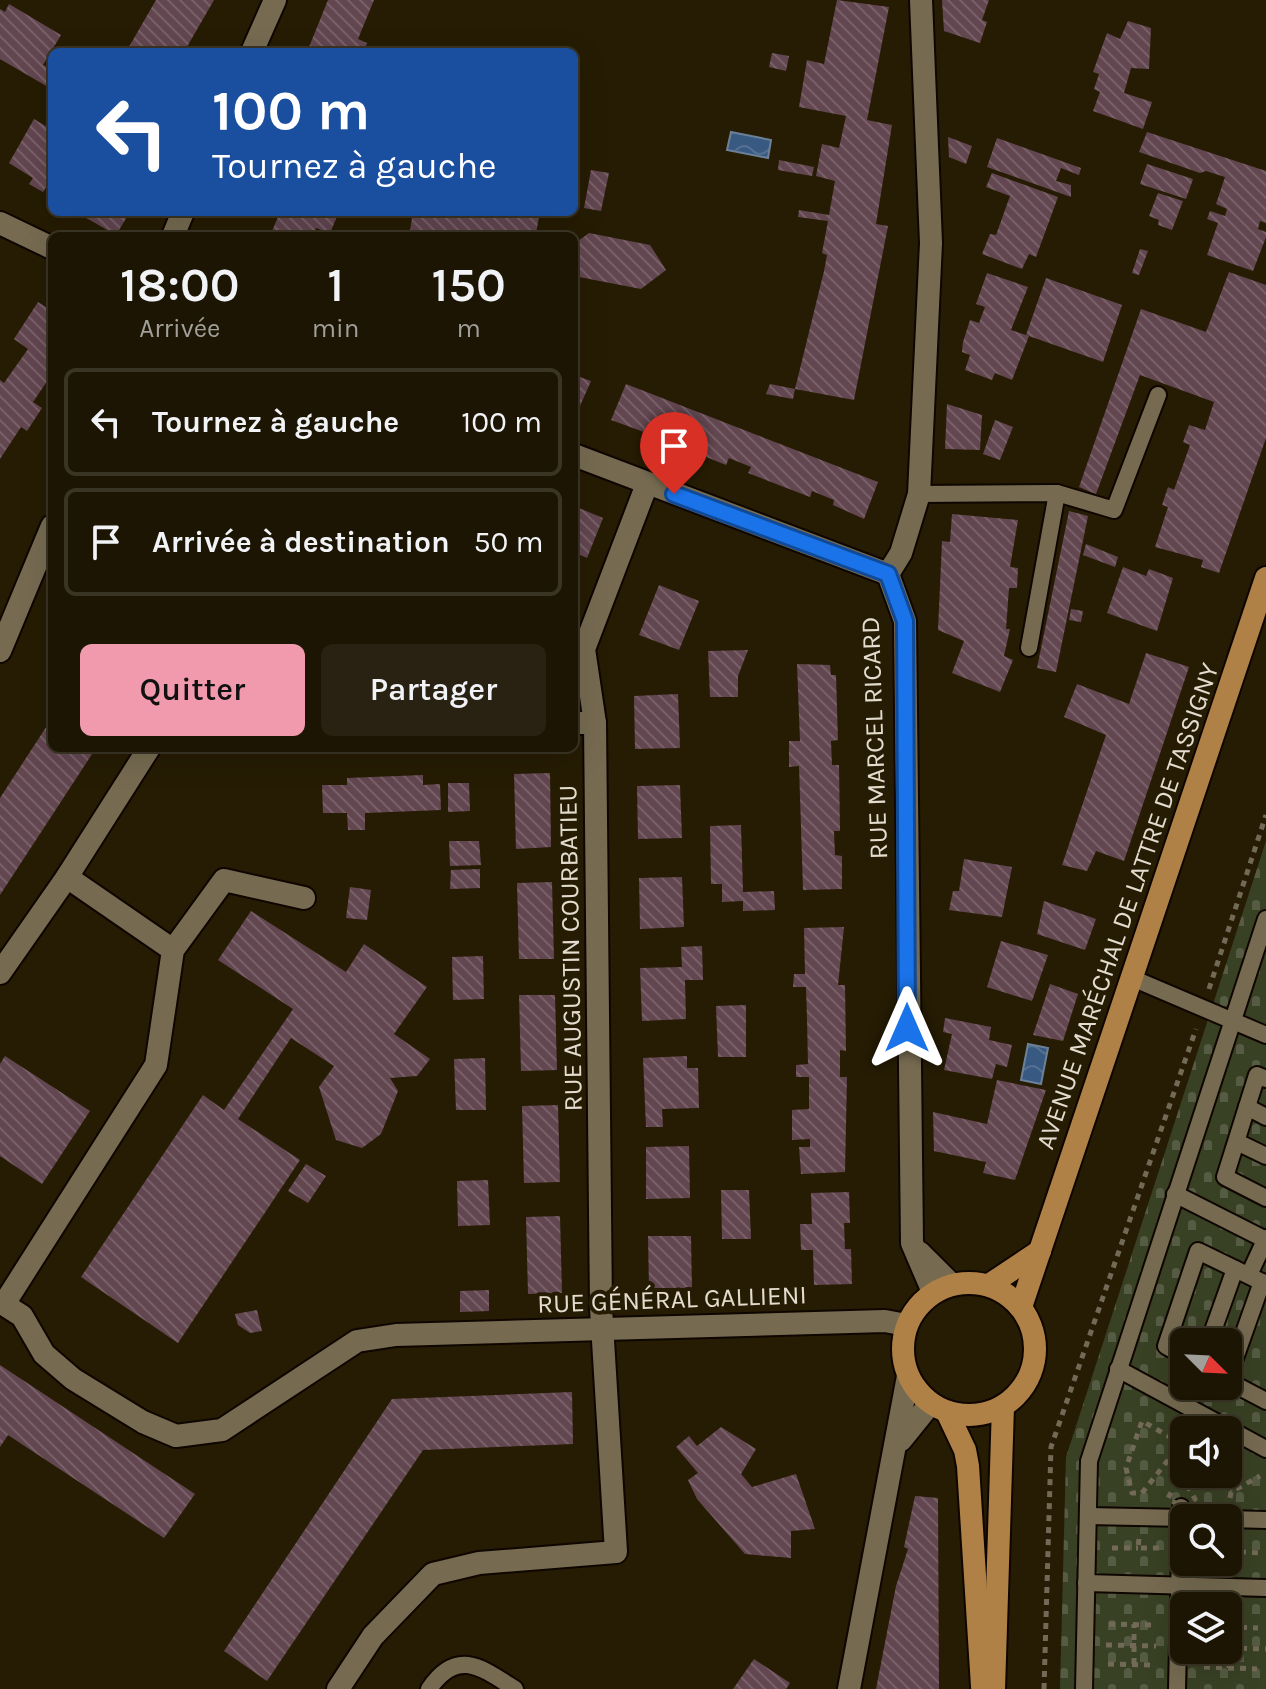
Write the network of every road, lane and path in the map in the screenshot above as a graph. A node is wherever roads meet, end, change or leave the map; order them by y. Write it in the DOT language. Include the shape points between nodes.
graph roads {
  1 [pos="275,0"];
  2 [pos="921,0"];
  3 [pos="254,48"];
  4 [pos="0,223"];
  5 [pos="48,246"];
  6 [pos="1158,395"];
  7 [pos="578,457"];
  8 [pos="647,484"];
  9 [pos="1057,493"];
  10 [pos="919,494"];
  11 [pos="48,535"];
  12 [pos="888,574"];
  13 [pos="1266,578"];
  14 [pos="3,639"];
  15 [pos="1029,648"];
  16 [pos="585,723"];
  17 [pos="146,752"];
  18 [pos="1266,815"];
  19 [pos="67,877"];
  20 [pos="304,898"];
  21 [pos="1266,919"];
  22 [pos="173,950"];
  23 [pos="0,973"];
  24 [pos="1132,978"];
  25 [pos="1203,1007"];
  26 [pos="1231,1019"];
  27 [pos="1266,1035"];
  28 [pos="1266,1079"];
  29 [pos="1247,1107"];
  30 [pos="1266,1117"];
  31 [pos="1237,1142"];
  32 [pos="1266,1156"];
  33 [pos="1175,1194"];
  34 [pos="1266,1198"];
  35 [pos="1266,1239"];
  36 [pos="1040,1251"];
  37 [pos="1253,1278"];
  38 [pos="989,1285"];
  39 [pos="942,1288"];
  40 [pos="2,1303"];
  41 [pos="1021,1307"];
  42 [pos="906,1325"];
  43 [pos="1172,1328"];
  44 [pos="1219,1328"];
  45 [pos="1241,1328"];
  46 [pos="605,1329"];
  47 [pos="1118,1369"];
  48 [pos="908,1376"];
  49 [pos="1242,1388"];
  50 [pos="1266,1401"];
  51 [pos="1003,1406"];
  52 [pos="938,1408"];
  53 [pos="1170,1436"];
  54 [pos="898,1444"];
  55 [pos="1266,1449"];
  56 [pos="1170,1459"];
  57 [pos="1227,1488"];
  58 [pos="1231,1492"];
  59 [pos="1141,1494"];
  60 [pos="1170,1515"];
  61 [pos="1088,1516"];
  62 [pos="1139,1517"];
  63 [pos="1242,1519"];
  64 [pos="1266,1520"];
  65 [pos="1112,1548"];
  66 [pos="1138,1548"];
  67 [pos="1160,1548"];
  68 [pos="1242,1552"];
  69 [pos="1260,1553"];
  70 [pos="1180,1576"];
  71 [pos="1086,1583"];
  72 [pos="1180,1586"];
  73 [pos="1266,1588"];
  74 [pos="1180,1592"];
  75 [pos="1108,1624"];
  76 [pos="1134,1624"];
  77 [pos="1162,1625"];
  78 [pos="1242,1627"];
  79 [pos="1258,1628"];
  80 [pos="1085,1645"];
  81 [pos="1134,1646"];
  82 [pos="1170,1647"];
  83 [pos="1242,1648"];
  84 [pos="1266,1649"];
  85 [pos="1107,1664"];
  86 [pos="1134,1664"];
  87 [pos="1178,1664"];
  88 [pos="1229,1664"];
  89 [pos="1163,1665"];
  90 [pos="1204,1667"];
  91 [pos="1229,1668"];
  92 [pos="1257,1669"];
  93 [pos="338,1689"];
  94 [pos="429,1689"];
  95 [pos="515,1689"];
  96 [pos="849,1689"];
  97 [pos="982,1689"];
  98 [pos="994,1689"];
  99 [pos="1084,1689"];
  100 [pos="1177,1689"];
  1 -- 3 [label="street"];
  2 -- 10 [label="street" via="931,243"];
  4 -- 5 [label="street"];
  6 -- 9 [label="lane" via="1114,510"];
  7 -- 8 [label="street"];
  8 -- 12 [label="street"];
  8 -- 16 [label="street, RUE AUGUSTIN COURBATIEU" via="584,649"];
  9 -- 10 [label="lane"];
  9 -- 15 [label="lane"];
  10 -- 12 [label="street" via="901,553"];
  11 -- 14 [label="street"];
  12 -- 39 [label="street, RUE MARCEL RICARD" via="905,621 912,1243"];
  13 -- 24 [label="main road, AVENUE MARÉCHAL DE LATTRE DE TASSIGNY"];
  16 -- 46 [label="street, RUE AUGUSTIN COURBATIEU"];
  17 -- 19 [label="street"];
  18 -- 25 [label="path"];
  19 -- 22 [label="street"];
  19 -- 23 [label="street"];
  20 -- 22 [label="street" via="224,880"];
  21 -- 26 [label="lane"];
  22 -- 40 [label="street" via="156,1065"];
  24 -- 25 [label="lane"];
  24 -- 36 [label="main road, AVENUE MARÉCHAL DE LATTRE DE TASSIGNY"];
  25 -- 26 [label="lane"];
  26 -- 27 [label="lane"];
  26 -- 33 [label="lane"];
  28 -- 29 [label="lane" via="1257,1075"];
  29 -- 30 [label="lane"];
  29 -- 31 [label="lane"];
  31 -- 32 [label="lane"];
  31 -- 34 [label="lane" via="1225,1177"];
  33 -- 35 [label="lane"];
  33 -- 47 [label="lane"];
  35 -- 37 [label="lane"];
  36 -- 38 [label="main road"];
  36 -- 41 [label="main road, AVENUE MARÉCHAL DE LATTRE DE TASSIGNY"];
  37 -- 43 [label="lane" via="1198,1251"];
  37 -- 44 [label="lane"];
  37 -- 45 [label="lane"];
  38 -- 39 [label="main road" via="970,1281"];
  38 -- 41 [label="main road"];
  39 -- 42 [label="main road" via="917,1307"];
  40 -- 46 [label="street, RUE GÉNÉRAL GALLIENI" via="22,1316 44,1354 73,1379 176,1436 222,1430 357,1341"];
  41 -- 51 [label="main road" via="1036,1349 1020,1391"];
  42 -- 46 [label="street, RUE GÉNÉRAL GALLIENI" via="885,1321"];
  42 -- 48 [label="main road" via="903,1360"];
  46 -- 93 [label="street, RUE AUGUSTIN COURBATIEU" via="616,1552 479,1563 433,1574 373,1636"];
  47 -- 55 [label="lane"];
  47 -- 61 [label="lane" via="1089,1461"];
  48 -- 52 [label="main road"];
  48 -- 54 [label="street"];
  49 -- 50 [label="lane"];
  51 -- 52 [label="main road" via="985,1414"];
  51 -- 98 [label="main road"];
  52 -- 54 [label="street"];
  52 -- 97 [label="main road" via="965,1450 968,1466"];
  53 -- 59 [label="path" via="1142,1421 1126,1468 1132,1493"];
  54 -- 96 [label="street"];
  56 -- 59 [label="path"];
  57 -- 58 [label="path"];
  59 -- 62 [label="path"];
  60 -- 62 [label="lane"];
  61 -- 62 [label="lane"];
  61 -- 71 [label="lane"];
  62 -- 66 [label="path"];
  63 -- 64 [label="lane"];
  65 -- 66 [label="path"];
  66 -- 67 [label="path"];
  68 -- 69 [label="path"];
  70 -- 72 [label="lane"];
  71 -- 72 [label="lane"];
  71 -- 80 [label="lane"];
  72 -- 73 [label="lane"];
  72 -- 74 [label="lane"];
  75 -- 76 [label="path"];
  76 -- 77 [label="path"];
  76 -- 81 [label="path"];
  78 -- 79 [label="path"];
  80 -- 81 [label="path"];
  80 -- 99 [label="lane"];
  81 -- 82 [label="path"];
  81 -- 86 [label="path"];
  83 -- 84 [label="path"];
  85 -- 86 [label="path"];
  86 -- 89 [label="path"];
  87 -- 100 [label="lane"];
  88 -- 91 [label="path"];
  90 -- 91 [label="path"];
  91 -- 92 [label="path"];
  94 -- 95 [label="lane" via="440,1673 463,1663 484,1669"];
}
